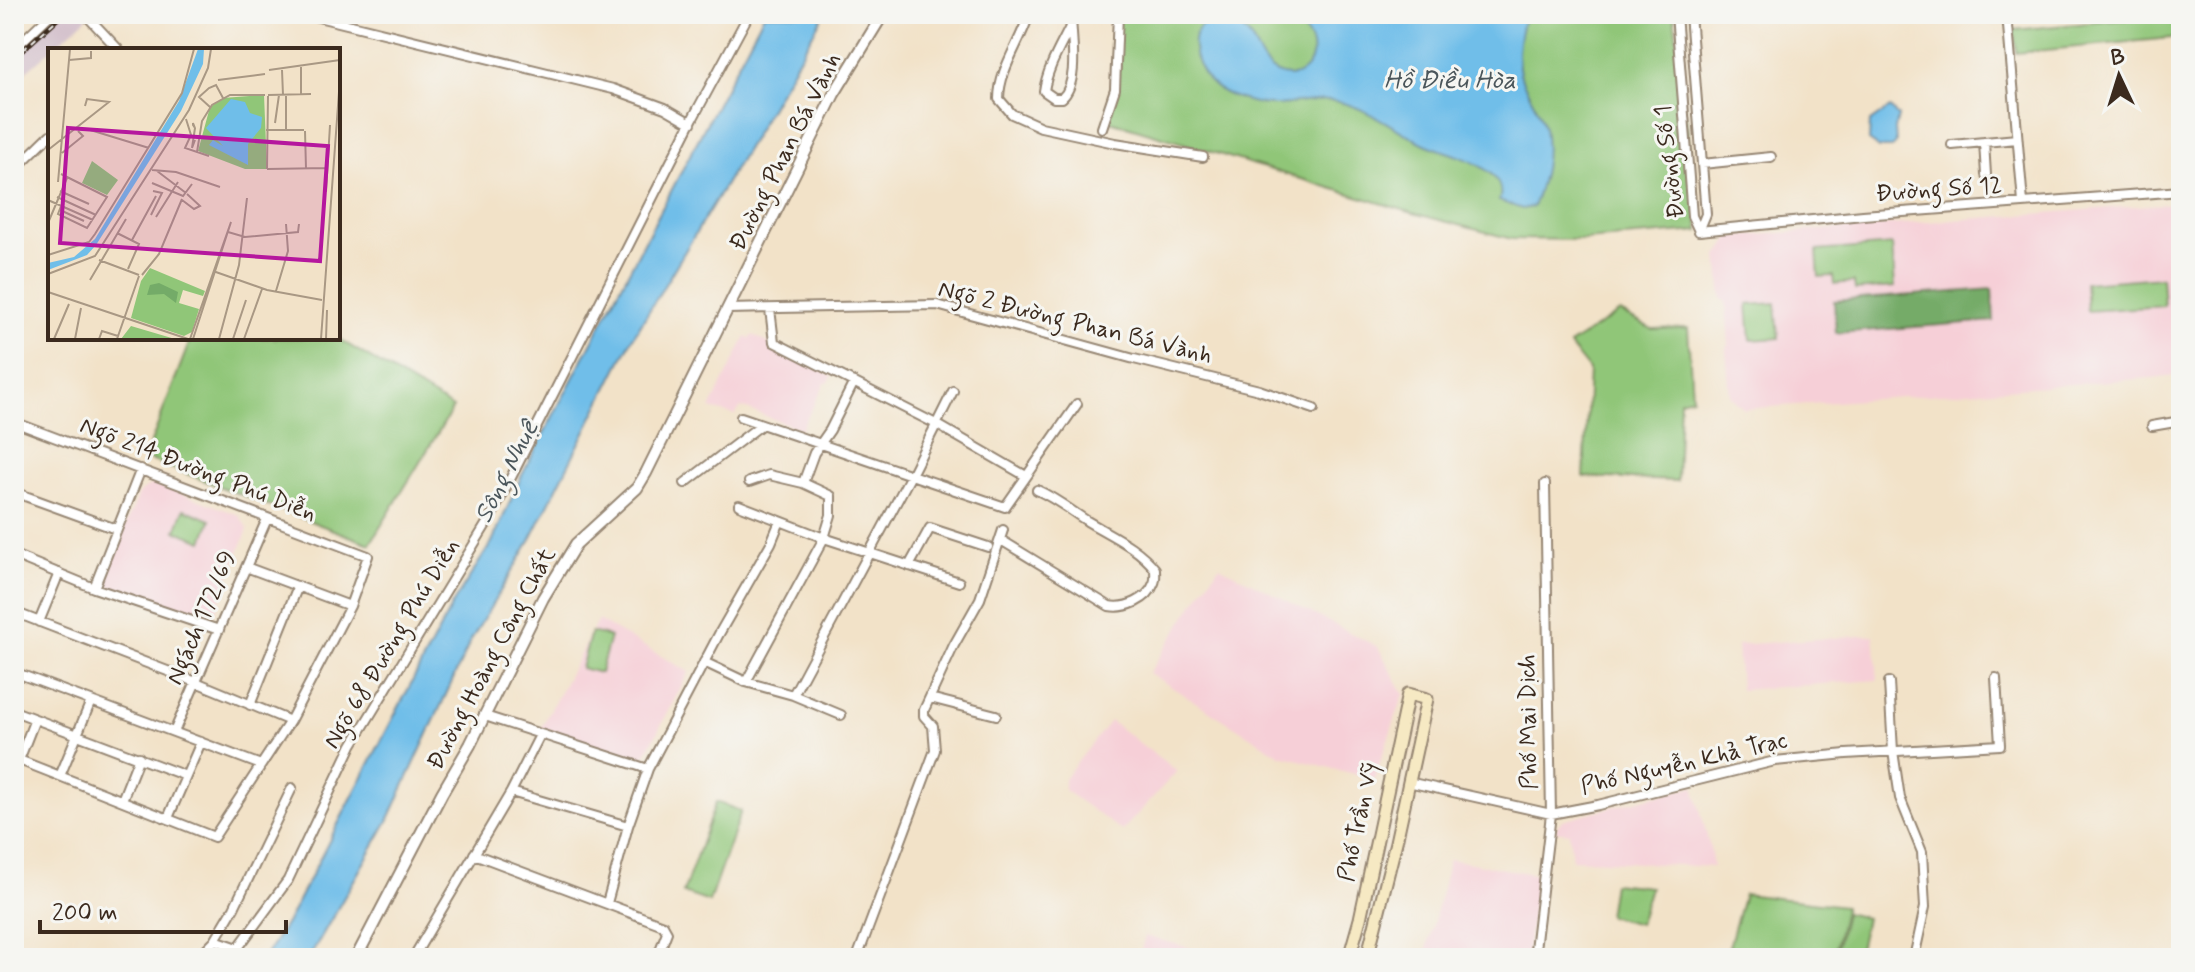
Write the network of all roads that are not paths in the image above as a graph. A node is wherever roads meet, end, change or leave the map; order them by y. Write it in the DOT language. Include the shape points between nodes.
graph roads {
  1 [pos="51,14"];
  2 [pos="306,14"];
  3 [pos="749,14"];
  4 [pos="883,14"];
  5 [pos="1029,14"];
  6 [pos="1071,14"];
  7 [pos="1118,14"];
  8 [pos="1676,14"];
  9 [pos="1690,14"];
  10 [pos="2007,14"];
  11 [pos="87,16"];
  12 [pos="1071,25"];
  13 [pos="117,48"];
  14 [pos="14,49"];
  15 [pos="691,123"];
  16 [pos="1102,128"];
  17 [pos="48,137"];
  18 [pos="2017,139"];
  19 [pos="1984,142"];
  20 [pos="1952,145"];
  21 [pos="1203,157"];
  22 [pos="1771,157"];
  23 [pos="1702,164"];
  24 [pos="14,170"];
  25 [pos="1986,175"];
  26 [pos="2181,191"];
  27 [pos="2023,203"];
  28 [pos="1699,231"];
  29 [pos="727,309"];
  30 [pos="770,309"];
  31 [pos="854,382"];
  32 [pos="953,391"];
  33 [pos="1077,404"];
  34 [pos="1314,409"];
  35 [pos="741,417"];
  36 [pos="2181,421"];
  37 [pos="936,424"];
  38 [pos="15,425"];
  39 [pos="761,425"];
  40 [pos="2152,426"];
  41 [pos="820,444"];
  42 [pos="141,469"];
  43 [pos="911,475"];
  44 [pos="1026,476"];
  45 [pos="749,482"];
  46 [pos="685,483"];
  47 [pos="803,483"];
  48 [pos="1545,484"];
  49 [pos="1037,490"];
  50 [pos="14,492"];
  51 [pos="739,505"];
  52 [pos="267,519"];
  53 [pos="780,521"];
  54 [pos="116,529"];
  55 [pos="824,538"];
  56 [pos="988,547"];
  57 [pos="868,552"];
  58 [pos="14,555"];
  59 [pos="909,566"];
  60 [pos="246,567"];
  61 [pos="59,573"];
  62 [pos="959,582"];
  63 [pos="298,586"];
  64 [pos="94,588"];
  65 [pos="350,606"];
  66 [pos="14,612"];
  67 [pos="39,622"];
  68 [pos="219,630"];
  69 [pos="704,662"];
  70 [pos="14,672"];
  71 [pos="1996,678"];
  72 [pos="196,682"];
  73 [pos="746,682"];
  74 [pos="1889,682"];
  75 [pos="793,695"];
  76 [pos="930,698"];
  77 [pos="91,701"];
  78 [pos="250,705"];
  79 [pos="14,711"];
  80 [pos="841,715"];
  81 [pos="996,715"];
  82 [pos="485,716"];
  83 [pos="35,719"];
  84 [pos="290,721"];
  85 [pos="174,732"];
  86 [pos="540,735"];
  87 [pos="77,736"];
  88 [pos="201,742"];
  89 [pos="1893,751"];
  90 [pos="139,757"];
  91 [pos="16,759"];
  92 [pos="261,765"];
  93 [pos="648,769"];
  94 [pos="60,776"];
  95 [pos="186,776"];
  96 [pos="1391,778"];
  97 [pos="1408,782"];
  98 [pos="292,788"];
  99 [pos="511,792"];
  100 [pos="122,800"];
  101 [pos="1551,814"];
  102 [pos="168,818"];
  103 [pos="628,826"];
  104 [pos="474,854"];
  105 [pos="607,903"];
  106 [pos="215,940"];
  107 [pos="197,958"];
  108 [pos="356,958"];
  109 [pos="413,958"];
  110 [pos="657,958"];
  111 [pos="857,958"];
  112 [pos="1349,958"];
  113 [pos="1367,958"];
  114 [pos="1534,958"];
  115 [pos="1914,958"];
  1 -- 14 [label="street"];
  2 -- 15 [label="street" via="613,89"];
  3 -- 15 [label="street, Ngõ 68 Đường Phú Diễn"];
  4 -- 29 [label="street, Đường Phan Bá Vành" via="834,94"];
  5 -- 21 [label="street" via="999,85 999,99 1012,114 1041,127"];
  6 -- 12 [label="street"];
  7 -- 16 [label="street" via="1115,89"];
  8 -- 28 [label="street, Đường Số 1" via="1692,216"];
  9 -- 23 [label="street, Đường Số 1"];
  10 -- 18 [label="street"];
  11 -- 13 [label="street"];
  12 -- 12 [label="street" via="1045,84 1044,91 1054,98 1069,93 1074,60"];
  15 -- 106 [label="street, Ngõ 68 Đường Phú Diễn" via="493,513 352,745 288,880 238,948"];
  17 -- 24 [label="street"];
  18 -- 19 [label="street"];
  18 -- 27 [label="street"];
  19 -- 20 [label="street"];
  19 -- 25 [label="street"];
  22 -- 23 [label="street"];
  23 -- 28 [label="street, Đường Số 1" via="1706,214"];
  26 -- 27 [label="street, Đường Số 12"];
  27 -- 28 [label="street, Đường Số 12"];
  29 -- 30 [label="street, Ngõ 2 Đường Phan Bá Vành"];
  29 -- 82 [label="street, Đường Hoàng Công Chất" via="637,488 576,544"];
  30 -- 31 [label="street" via="774,342"];
  30 -- 34 [label="street, Ngõ 2 Đường Phan Bá Vành" via="937,305"];
  31 -- 37 [label="street"];
  31 -- 41 [label="street"];
  32 -- 37 [label="street"];
  33 -- 44 [label="street"];
  35 -- 39 [label="street"];
  36 -- 40 [label="street"];
  37 -- 43 [label="street"];
  37 -- 44 [label="street"];
  38 -- 42 [label="street, Ngõ 214 Đường Phú Diễn"];
  39 -- 41 [label="street"];
  39 -- 46 [label="street"];
  41 -- 43 [label="street"];
  41 -- 47 [label="street"];
  42 -- 52 [label="street, Ngõ 214 Đường Phú Diễn"];
  42 -- 54 [label="street"];
  43 -- 44 [label="street" via="1005,507"];
  43 -- 57 [label="street"];
  45 -- 47 [label="street" via="769,475"];
  47 -- 55 [label="street" via="831,496"];
  48 -- 101 [label="street, Phố Mai Dịch"];
  49 -- 76 [label="street" via="1144,555 1155,569 1154,583 1130,605 1109,606 1002,535 980,599"];
  50 -- 54 [label="street"];
  51 -- 53 [label="street"];
  52 -- 60 [label="street, Ngách 172/69"];
  52 -- 65 [label="street, Ngõ 214 Đường Phú Diễn" via="368,556"];
  53 -- 55 [label="street"];
  53 -- 69 [label="street"];
  54 -- 64 [label="street"];
  55 -- 57 [label="street"];
  55 -- 73 [label="street"];
  56 -- 59 [label="street" via="930,528"];
  57 -- 59 [label="street"];
  57 -- 75 [label="street"];
  58 -- 61 [label="street"];
  59 -- 62 [label="street"];
  60 -- 63 [label="street"];
  60 -- 68 [label="street, Ngách 172/69"];
  61 -- 64 [label="street"];
  61 -- 67 [label="street"];
  63 -- 65 [label="street"];
  63 -- 78 [label="street"];
  64 -- 68 [label="street"];
  65 -- 84 [label="street"];
  66 -- 67 [label="street"];
  67 -- 72 [label="street"];
  68 -- 72 [label="street, Ngách 172/69"];
  69 -- 73 [label="street"];
  69 -- 93 [label="street"];
  70 -- 77 [label="street"];
  71 -- 89 [label="street, Phố Nguyễn Khả Trạc" via="2000,745"];
  72 -- 78 [label="street"];
  72 -- 85 [label="street, Ngách 172/69"];
  73 -- 75 [label="street"];
  74 -- 89 [label="street"];
  75 -- 80 [label="street"];
  76 -- 81 [label="street"];
  76 -- 111 [label="street" via="924,716 933,726 935,750"];
  77 -- 85 [label="street"];
  77 -- 87 [label="street"];
  78 -- 84 [label="street"];
  79 -- 83 [label="street"];
  82 -- 86 [label="street"];
  82 -- 108 [label="street, Đường Hoàng Công Chất"];
  83 -- 87 [label="street"];
  83 -- 91 [label="street"];
  84 -- 92 [label="street"];
  85 -- 88 [label="street"];
  86 -- 93 [label="street"];
  86 -- 99 [label="street"];
  87 -- 90 [label="street"];
  87 -- 94 [label="street"];
  88 -- 92 [label="street"];
  88 -- 95 [label="street"];
  89 -- 101 [label="street, Phố Nguyễn Khả Trạc" via="1775,761"];
  89 -- 115 [label="street" via="1900,798 1922,852 1925,907"];
  90 -- 95 [label="street"];
  90 -- 100 [label="street"];
  91 -- 94 [label="street"];
  92 -- 102 [label="street" via="214,837"];
  93 -- 103 [label="street"];
  94 -- 100 [label="street"];
  95 -- 102 [label="street"];
  96 -- 97 [label="main road"];
  96 -- 97 [label="main road, Phố Trần Vỹ" via="1408,694 1427,699"];
  96 -- 112 [label="main road, Phố Trần Vỹ"];
  97 -- 101 [label="street, Phố Nguyễn Khả Trạc"];
  97 -- 113 [label="main road, Phố Trần Vỹ"];
  98 -- 106 [label="street"];
  99 -- 103 [label="street"];
  99 -- 104 [label="street"];
  100 -- 102 [label="street"];
  101 -- 114 [label="street, Phố Mai Dịch"];
  103 -- 105 [label="street"];
  104 -- 105 [label="street"];
  104 -- 109 [label="street"];
  105 -- 110 [label="street" via="663,925 667,932"];
  106 -- 107 [label="street"];
}
